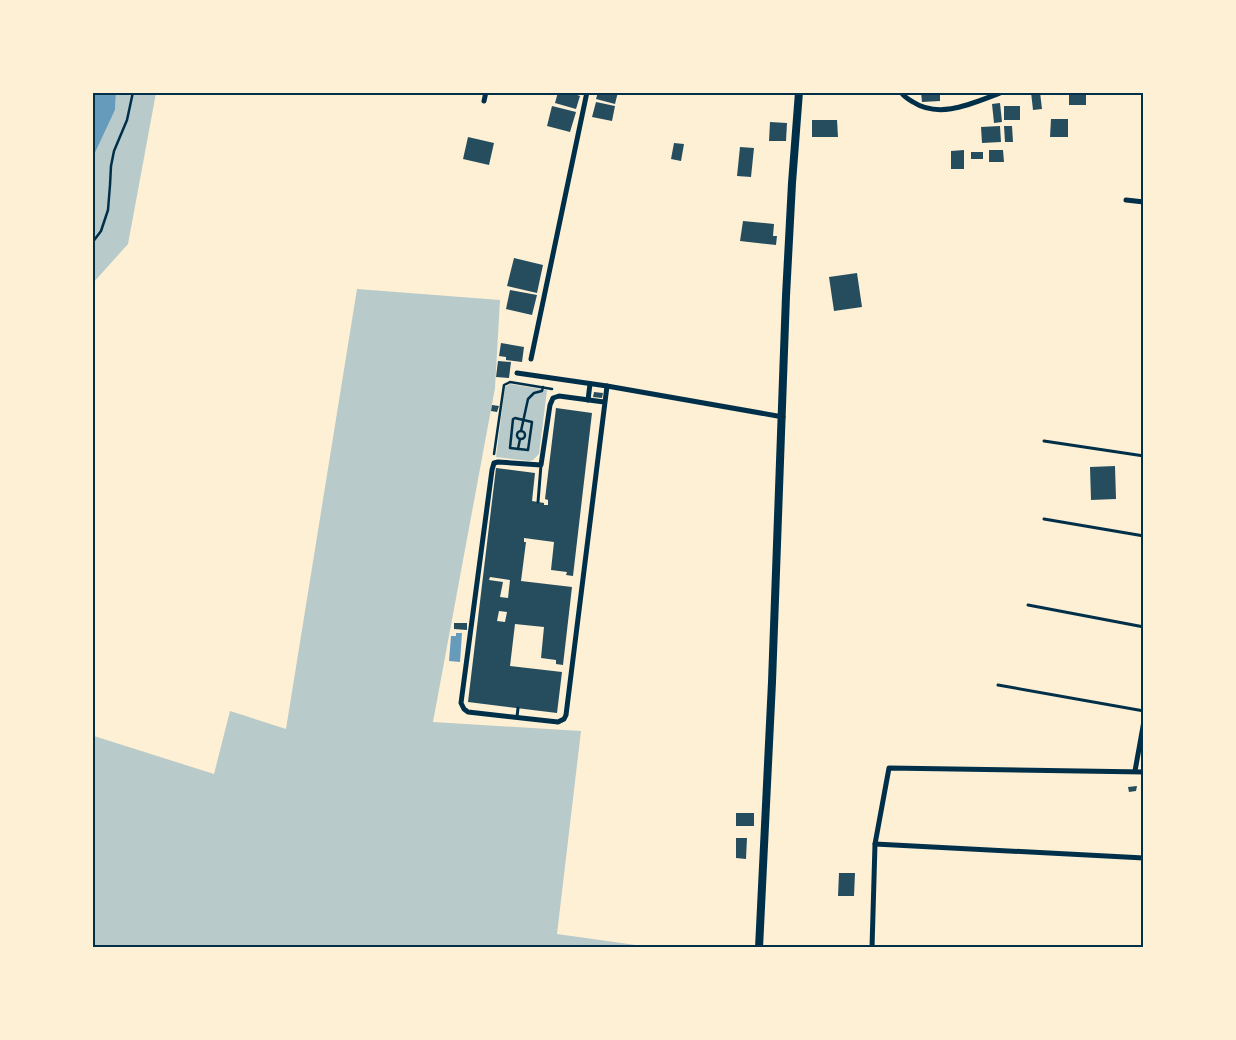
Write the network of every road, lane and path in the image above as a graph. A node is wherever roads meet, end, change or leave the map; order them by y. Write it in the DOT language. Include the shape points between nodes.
graph roads {
  1 [pos="133,92"];
  2 [pos="486,92"];
  3 [pos="587,92"];
  4 [pos="799,92"];
  5 [pos="901,92"];
  6 [pos="1003,92"];
  7 [pos="484,101"];
  8 [pos="1126,200"];
  9 [pos="1144,202"];
  10 [pos="92,243"];
  11 [pos="531,359"];
  12 [pos="517,373"];
  13 [pos="590,384"];
  14 [pos="607,386"];
  15 [pos="543,387"];
  16 [pos="559,396"];
  17 [pos="588,400"];
  18 [pos="604,402"];
  19 [pos="783,417"];
  20 [pos="523,420"];
  21 [pos="521,430"];
  22 [pos="520,439"];
  23 [pos="1044,440"];
  24 [pos="518,449"];
  25 [pos="1144,456"];
  26 [pos="493,457"];
  27 [pos="541,465"];
  28 [pos="538,502"];
  29 [pos="1044,519"];
  30 [pos="1144,536"];
  31 [pos="1028,605"];
  32 [pos="1144,627"];
  33 [pos="998,685"];
  34 [pos="518,708"];
  35 [pos="1144,711"];
  36 [pos="517,717"];
  37 [pos="1144,721"];
  38 [pos="1135,771"];
  39 [pos="1144,772"];
  40 [pos="875,844"];
  41 [pos="1144,858"];
  42 [pos="759,948"];
  43 [pos="872,948"];
  1 -- 10 [label="path" via="127,120 114,151 108,210 101,231"];
  2 -- 7 [label="street"];
  3 -- 11 [label="street"];
  4 -- 19 [label="street" via="786,296"];
  5 -- 6 [label="street" via="917,105 936,110 958,108"];
  8 -- 9 [label="street"];
  12 -- 13 [label="street"];
  13 -- 14 [label="street"];
  13 -- 17 [label="street"];
  14 -- 18 [label="street"];
  14 -- 19 [label="street"];
  15 -- 16 [label="path" via="551,388"];
  15 -- 20 [label="path" via="528,399"];
  15 -- 26 [label="path" via="510,382 504,385"];
  16 -- 17 [label="street"];
  16 -- 27 [label="street" via="552,398"];
  17 -- 18 [label="street"];
  18 -- 36 [label="street" via="566,715 558,722"];
  19 -- 42 [label="street"];
  20 -- 21 [label="path"];
  20 -- 24 [label="path" via="532,423 528,450"];
  20 -- 24 [label="path" via="513,419 509,446"];
  21 -- 22 [label="path" via="517,434"];
  21 -- 22 [label="path" via="525,434"];
  22 -- 24 [label="path"];
  23 -- 25 [label="lane"];
  27 -- 28 [label="lane"];
  27 -- 36 [label="street" via="494,463 461,703 468,712"];
  29 -- 30 [label="lane"];
  31 -- 32 [label="lane"];
  33 -- 35 [label="lane"];
  34 -- 36 [label="lane"];
  37 -- 38 [label="street"];
  38 -- 39 [label="street"];
  38 -- 40 [label="street" via="889,768"];
  40 -- 41 [label="street"];
  40 -- 43 [label="street"];
}
